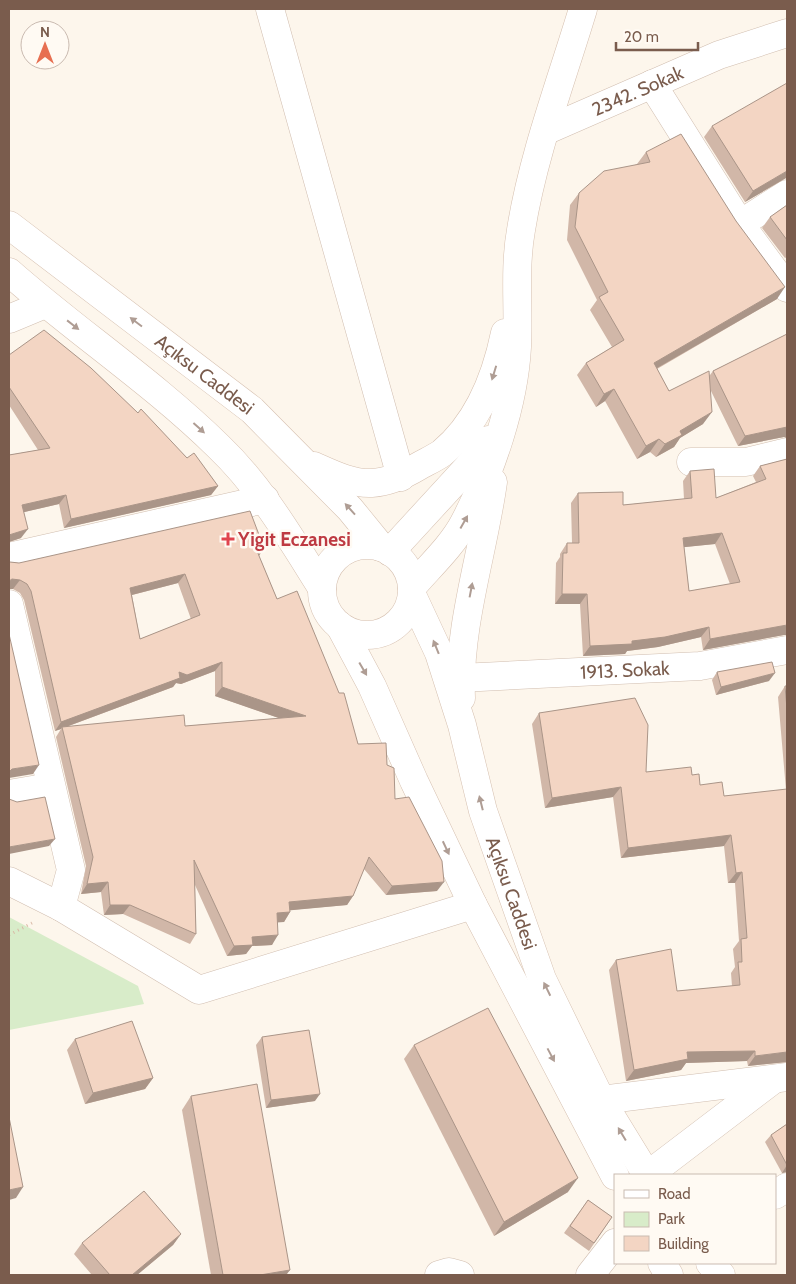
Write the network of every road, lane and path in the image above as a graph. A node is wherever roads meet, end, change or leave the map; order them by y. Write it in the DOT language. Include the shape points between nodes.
graph roads {
  1 [pos="270,9"];
  2 [pos="583,9"];
  3 [pos="787,33"];
  4 [pos="652,84"];
  5 [pos="545,132"];
  6 [pos="787,194"];
  7 [pos="740,224"];
  8 [pos="9,225"];
  9 [pos="518,257"];
  10 [pos="9,272"];
  11 [pos="787,287"];
  12 [pos="45,304"];
  13 [pos="9,319"];
  14 [pos="514,384"];
  15 [pos="498,444"];
  16 [pos="787,452"];
  17 [pos="304,462"];
  18 [pos="691,462"];
  19 [pos="400,477"];
  20 [pos="264,499"];
  21 [pos="386,549"];
  22 [pos="9,556"];
  23 [pos="322,588"];
  24 [pos="412,591"];
  25 [pos="9,604"];
  26 [pos="340,626"];
  27 [pos="787,650"];
  28 [pos="460,678"];
  29 [pos="462,725"];
  30 [pos="50,787"];
  31 [pos="9,794"];
  32 [pos="9,881"];
  33 [pos="473,905"];
  34 [pos="61,907"];
  35 [pos="781,1078"];
  36 [pos="601,1100"];
  37 [pos="614,1174"];
  38 [pos="647,1174"];
  39 [pos="649,1174"];
  40 [pos="787,1187"];
  41 [pos="776,1194"];
  42 [pos="614,1244"];
  43 [pos="663,1264"];
  44 [pos="711,1264"];
  45 [pos="439,1275"];
  46 [pos="460,1275"];
  47 [pos="590,1275"];
  48 [pos="669,1275"];
  49 [pos="721,1275"];
  1 -- 19 [label="street"];
  2 -- 5 [label="street"];
  3 -- 4 [label="street, 2342. Sokak" via="719,55"];
  4 -- 5 [label="street, 2342. Sokak"];
  4 -- 7 [label="street"];
  5 -- 9 [label="street" via="520,231"];
  6 -- 7 [label="street"];
  7 -- 11 [label="street"];
  17 -- 8 [label="street, Açıksu Caddesi, one-way" via="252,410"];
  9 -- 14 [label="street"];
  9 -- 19 [label="street, one-way" via="500,354 480,406 442,453"];
  10 -- 12 [label="street"];
  12 -- 13 [label="street"];
  12 -- 20 [label="street, one-way" via="159,391 221,448"];
  14 -- 15 [label="street"];
  14 -- 21 [label="street" via="492,435 469,466"];
  24 -- 15 [label="street, one-way" via="464,524"];
  28 -- 15 [label="street, one-way" via="466,620 489,512"];
  16 -- 18 [label="street" via="746,462"];
  17 -- 19 [label="street" via="345,480 372,483"];
  21 -- 17 [label="street, Açıksu Caddesi, one-way"];
  20 -- 22 [label="street"];
  20 -- 23 [label="street"];
  21 -- 23 [label="street" via="366,545 350,548 338,555 328,566"];
  21 -- 24 [label="street" via="405,566"];
  23 -- 26 [label="street" via="325,608"];
  24 -- 26 [label="street" via="408,610 386,631 358,634"];
  29 -- 24 [label="street, Açıksu Caddesi, one-way" via="439,653"];
  25 -- 30 [label="street"];
  26 -- 33 [label="street, Açıksu Caddesi, one-way" via="372,686"];
  27 -- 28 [label="street, 1913. Sokak" via="700,666"];
  28 -- 29 [label="street"];
  36 -- 29 [label="street, Açıksu Caddesi, one-way" via="542,979 483,811"];
  30 -- 31 [label="street"];
  30 -- 34 [label="street" via="72,870"];
  32 -- 34 [label="street"];
  33 -- 34 [label="street" via="199,990"];
  33 -- 37 [label="street, Açıksu Caddesi, one-way"];
  35 -- 36 [label="street"];
  35 -- 39 [label="street"];
  38 -- 36 [label="street, Açıksu Caddesi, one-way"];
  40 -- 41 [label="street"];
  42 -- 47 [label="street"];
  43 -- 48 [label="street"];
  44 -- 49 [label="street"];
  45 -- 46 [label="street" via="449,1272"];
}
